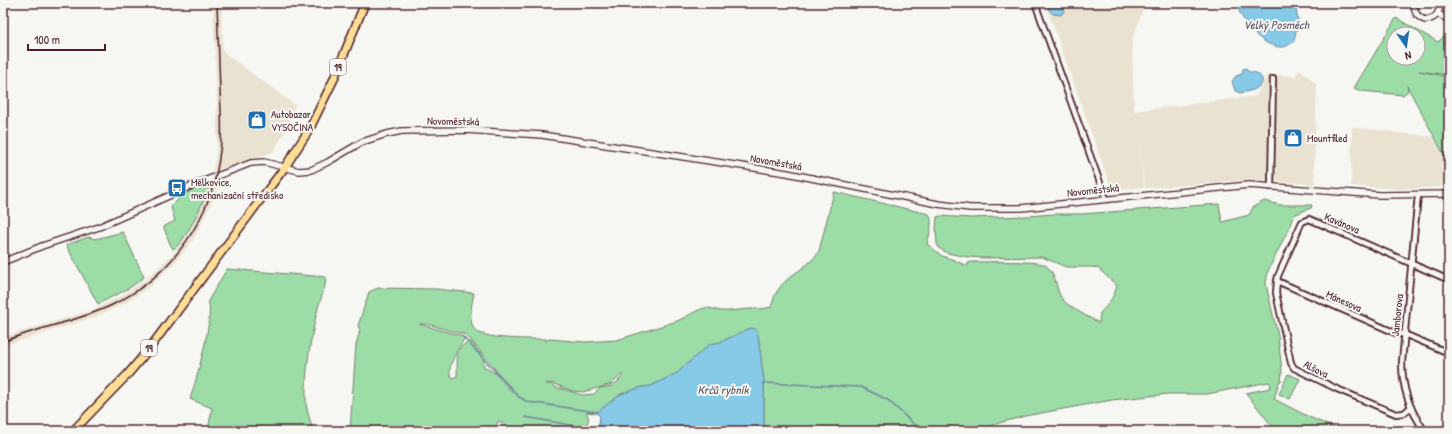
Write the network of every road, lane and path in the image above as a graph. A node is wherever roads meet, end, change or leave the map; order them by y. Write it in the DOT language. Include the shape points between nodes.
graph roads {
  1 [pos="365,3"];
  2 [pos="1035,3"];
  3 [pos="1415,3"];
  4 [pos="1439,3"];
  5 [pos="1438,14"];
  6 [pos="1449,20"];
  7 [pos="1273,79"];
  8 [pos="285,168"];
  9 [pos="1271,187"];
  10 [pos="1449,194"];
  11 [pos="1418,195"];
  12 [pos="1106,199"];
  13 [pos="3,262"];
  14 [pos="1411,263"];
  15 [pos="1449,280"];
  16 [pos="1277,281"];
  17 [pos="1404,334"];
  18 [pos="1449,353"];
  19 [pos="1411,408"];
  20 [pos="73,431"];
  21 [pos="1425,431"];
  1 -- 8 [label="main road, 19" via="330,88 309,130"];
  2 -- 12 [label="street"];
  3 -- 5 [label="street" via="1414,10 1420,18 1430,19"];
  4 -- 5 [label="street"];
  5 -- 6 [label="street"];
  7 -- 9 [label="street"];
  8 -- 12 [label="street, Novoměstská" via="311,170 362,142 387,134 402,131 466,130 542,135 787,173 964,208 1021,208"];
  8 -- 13 [label="street, Novoměstská" via="264,162 251,163 191,186 99,227"];
  8 -- 20 [label="main road, 19" via="148,349 123,380"];
  9 -- 11 [label="street, Novoměstská" via="1380,195"];
  9 -- 12 [label="street, Novoměstská" via="1232,186"];
  10 -- 11 [label="street, Novoměstská"];
  11 -- 14 [label="street, Jamborova"];
  14 -- 15 [label="street, Kavánova"];
  14 -- 16 [label="street, Kavánova" via="1309,219 1302,222"];
  14 -- 17 [label="street, Jamborova"];
  16 -- 17 [label="street, Mánesova" via="1398,334"];
  16 -- 19 [label="street, Alšova" via="1276,293 1294,368 1396,414 1404,413"];
  17 -- 18 [label="street, Mánesova"];
  17 -- 19 [label="street, Jamborova" via="1402,375"];
  19 -- 21 [label="street, Jamborova"];
}
